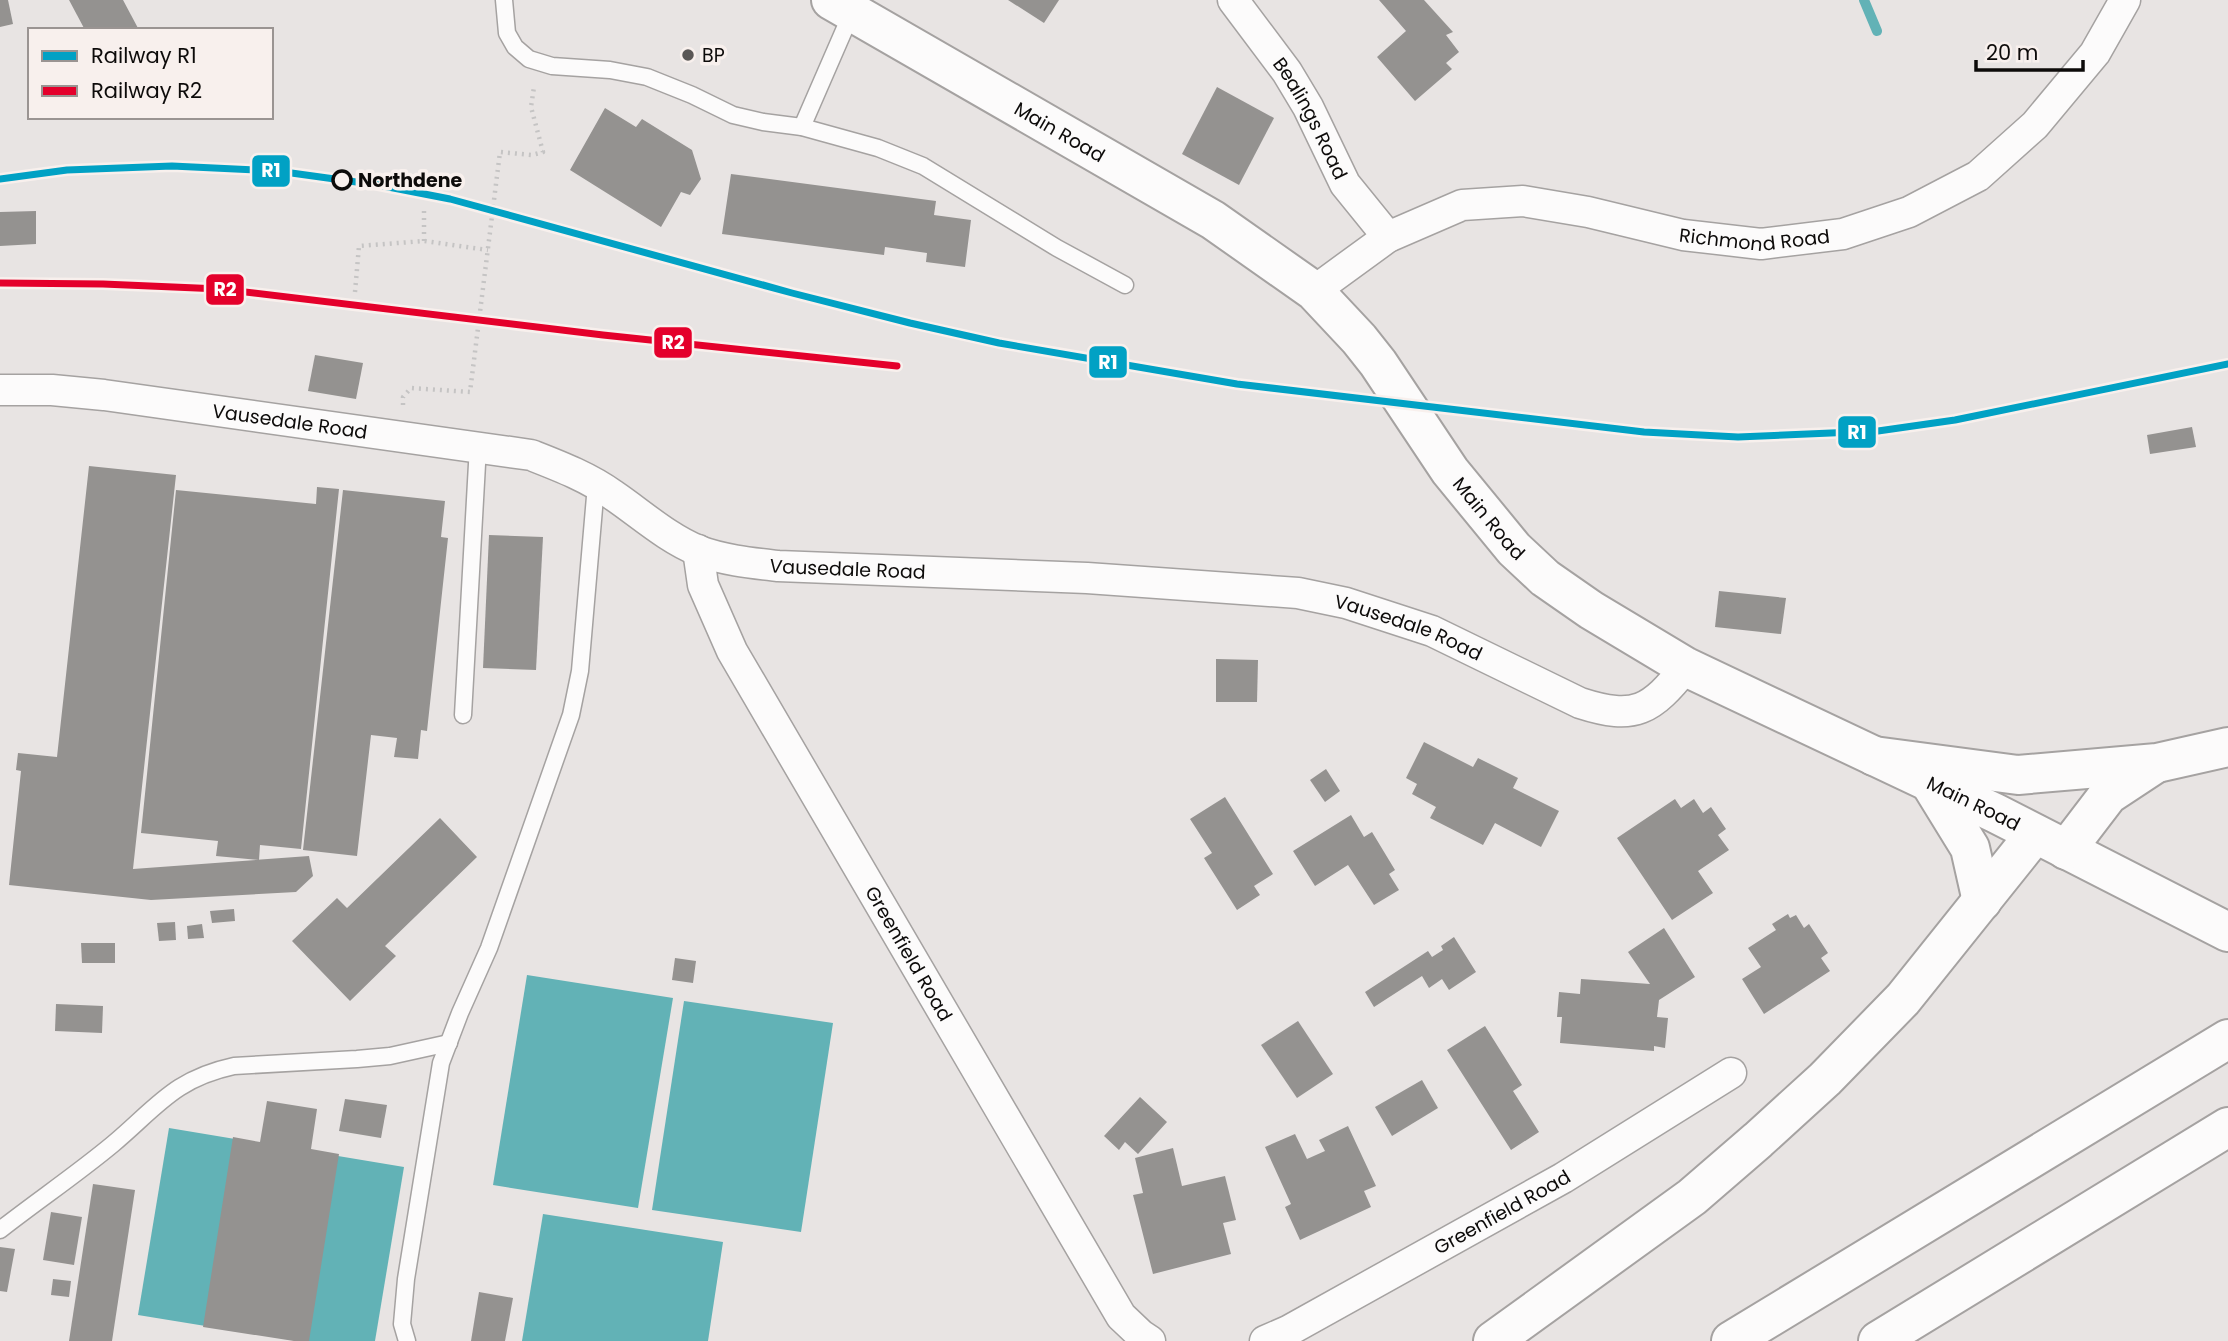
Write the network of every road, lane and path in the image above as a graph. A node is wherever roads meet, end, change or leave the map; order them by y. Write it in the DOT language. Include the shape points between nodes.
graph roads {
  1 [pos="504,0"];
  2 [pos="1233,0"];
  3 [pos="2125,0"];
  4 [pos="841,6"];
  5 [pos="538,62"];
  6 [pos="802,127"];
  7 [pos="424,211"];
  8 [pos="1388,237"];
  9 [pos="424,242"];
  10 [pos="488,250"];
  11 [pos="1125,285"];
  12 [pos="1314,291"];
  13 [pos="355,292"];
  14 [pos="411,388"];
  15 [pos="0,390"];
  16 [pos="478,446"];
  17 [pos="596,485"];
  18 [pos="698,551"];
  19 [pos="1686,667"];
  20 [pos="463,715"];
  21 [pos="2228,747"];
  22 [pos="1874,756"];
  23 [pos="2157,763"];
  24 [pos="1930,783"];
  25 [pos="2051,842"];
  26 [pos="1982,901"];
  27 [pos="2228,932"];
  28 [pos="2228,1038"];
  29 [pos="449,1043"];
  30 [pos="1731,1073"];
  31 [pos="2228,1127"];
  32 [pos="0,1230"];
  33 [pos="407,1341"];
  34 [pos="1150,1341"];
  35 [pos="1265,1341"];
  36 [pos="1493,1341"];
  37 [pos="1731,1341"];
  38 [pos="1878,1341"];
  1 -- 5 [label="lane" via="507,33 515,47"];
  2 -- 8 [label="street, Bealings Road" via="1287,72 1345,184"];
  3 -- 8 [label="street, Richmond Road" via="2095,53 2035,125 1978,176 1909,212 1843,234 1761,244 1683,236 1523,201 1462,205"];
  4 -- 6 [label="lane"];
  4 -- 12 [label="main road, Main Road" via="1213,220"];
  5 -- 6 [label="lane" via="647,78 733,115"];
  5 -- 10 [label="path" via="531,107 543,152 500,152"];
  6 -- 11 [label="lane" via="923,166"];
  7 -- 9 [label="path"];
  8 -- 12 [label="street, Richmond Road"];
  9 -- 10 [label="path"];
  9 -- 13 [label="path" via="359,246"];
  10 -- 14 [label="path" via="470,392"];
  12 -- 19 [label="main road, Main Road" via="1359,339 1450,471 1514,549 1591,610"];
  15 -- 16 [label="street, Vausedale Road" via="103,395"];
  16 -- 17 [label="street, Vausedale Road" via="531,455"];
  16 -- 20 [label="lane"];
  17 -- 18 [label="street, Vausedale Road"];
  17 -- 29 [label="lane" via="580,671 570,716 489,948"];
  18 -- 19 [label="street, Vausedale Road" via="778,566 1087,578 1298,593 1432,631 1602,710 1626,712 1647,706 1664,694"];
  18 -- 34 [label="street, Greenfield Road" via="703,585 732,651 1121,1315"];
  19 -- 22 [label="main road, Main Road"];
  21 -- 23 [label="main road"];
  22 -- 23 [label="main road" via="2018,775"];
  22 -- 24 [label="main road, Main Road"];
  23 -- 25 [label="main road" via="2108,795"];
  24 -- 25 [label="main road, Main Road"];
  24 -- 26 [label="main road" via="1970,848"];
  25 -- 26 [label="main road"];
  25 -- 27 [label="main road, Main Road"];
  26 -- 36 [label="main road" via="1903,999 1758,1140 1692,1197"];
  28 -- 37 [label="main road"];
  29 -- 32 [label="lane" via="390,1056 209,1071 170,1093 113,1145"];
  29 -- 33 [label="lane" via="406,1279 402,1324"];
  30 -- 35 [label="street, Greenfield Road" via="1563,1178"];
  31 -- 38 [label="main road"];
}
